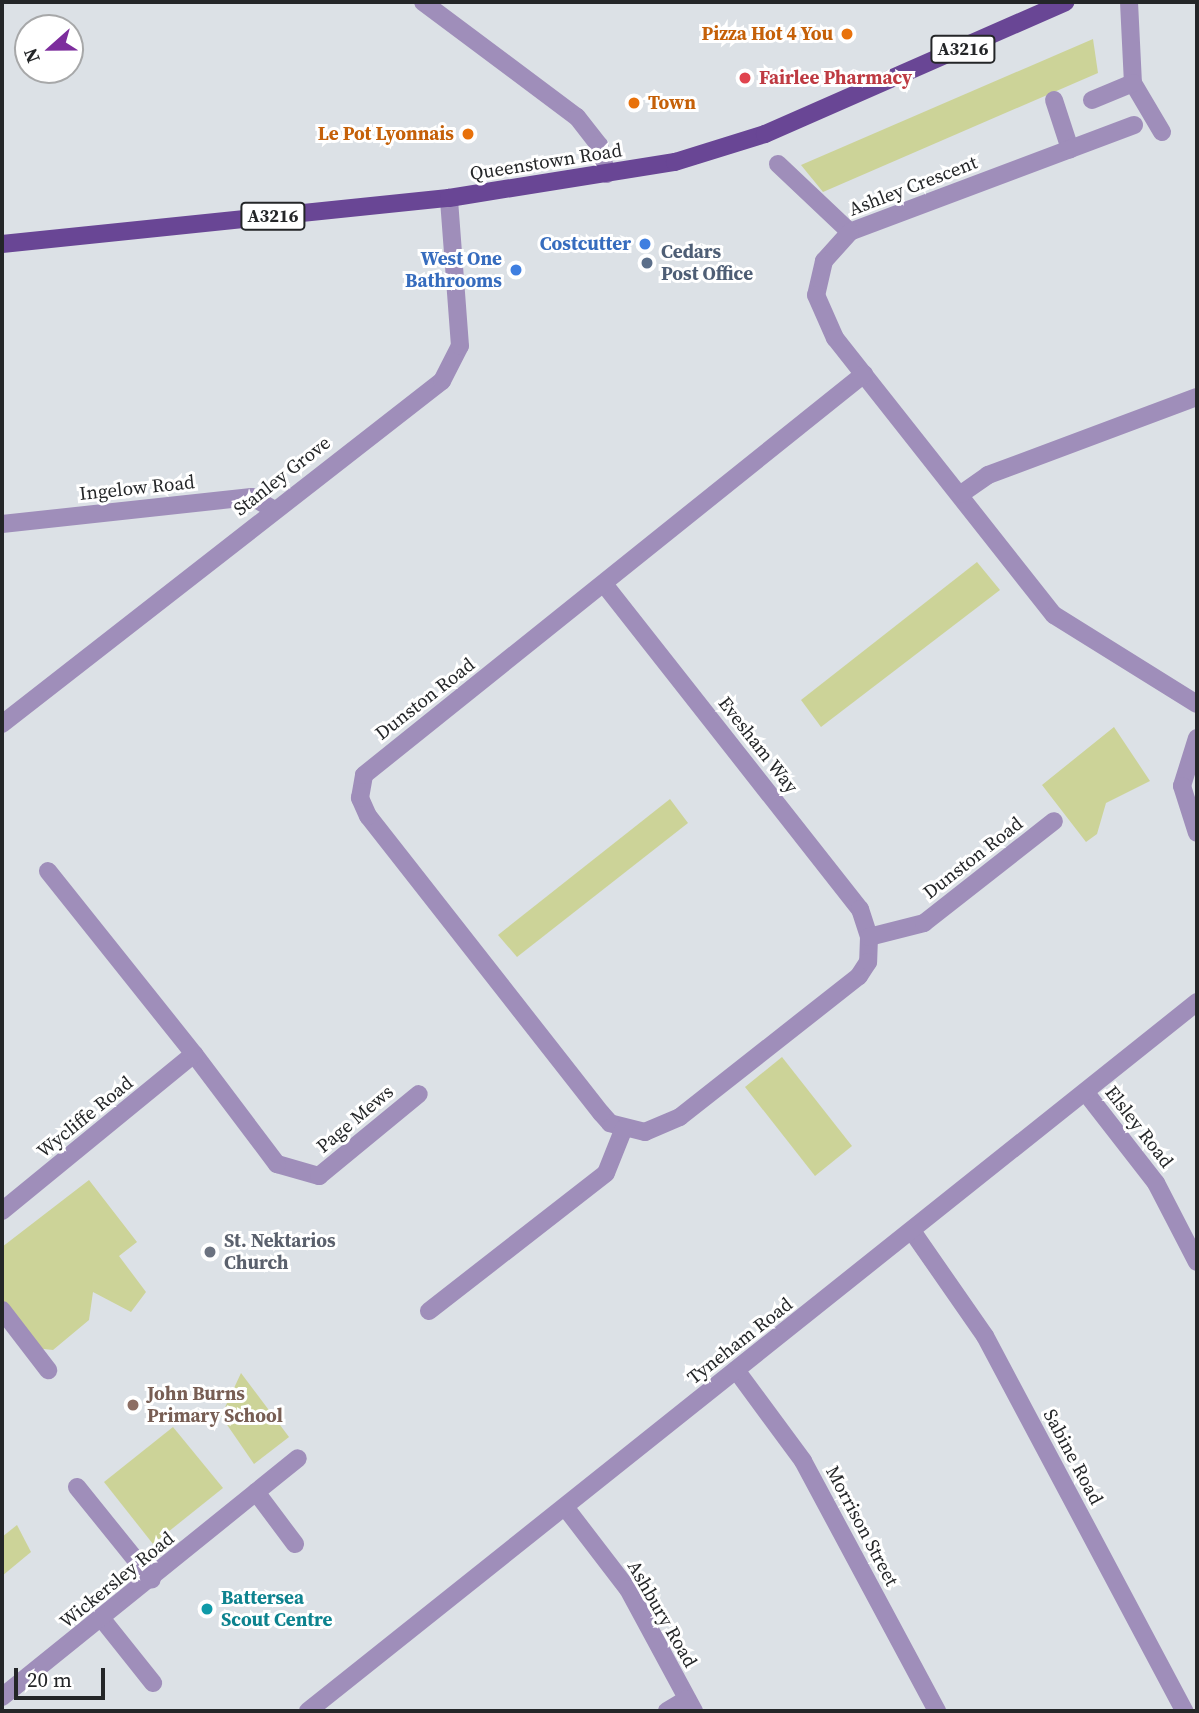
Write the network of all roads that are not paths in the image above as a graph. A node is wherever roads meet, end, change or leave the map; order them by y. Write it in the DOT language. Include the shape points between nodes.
graph roads {
  1 [pos="423,2"];
  2 [pos="1065,2"];
  3 [pos="1129,2"];
  4 [pos="1133,83"];
  5 [pos="1054,100"];
  6 [pos="1092,100"];
  7 [pos="1134,125"];
  8 [pos="1162,131"];
  9 [pos="1070,149"];
  10 [pos="778,164"];
  11 [pos="607,174"];
  12 [pos="449,198"];
  13 [pos="850,232"];
  14 [pos="2,244"];
  15 [pos="864,374"];
  16 [pos="1197,397"];
  17 [pos="961,494"];
  18 [pos="273,509"];
  19 [pos="2,524"];
  20 [pos="604,584"];
  21 [pos="1197,704"];
  22 [pos="2,724"];
  23 [pos="1197,738"];
  24 [pos="1054,821"];
  25 [pos="1197,833"];
  26 [pos="48,871"];
  27 [pos="869,937"];
  28 [pos="1197,1002"];
  29 [pos="194,1054"];
  30 [pos="1086,1093"];
  31 [pos="419,1094"];
  32 [pos="624,1128"];
  33 [pos="2,1210"];
  34 [pos="912,1231"];
  35 [pos="1197,1262"];
  36 [pos="2,1310"];
  37 [pos="429,1311"];
  38 [pos="48,1370"];
  39 [pos="736,1370"];
  40 [pos="298,1458"];
  41 [pos="77,1487"];
  42 [pos="256,1492"];
  43 [pos="565,1507"];
  44 [pos="295,1544"];
  45 [pos="152,1580"];
  46 [pos="102,1619"];
  47 [pos="153,1683"];
  48 [pos="2,1698"];
  49 [pos="691,1705"];
  50 [pos="308,1711"];
  51 [pos="667,1711"];
  52 [pos="937,1711"];
  53 [pos="1184,1711"];
  1 -- 11 [label="street" via="578,117 599,145"];
  2 -- 11 [label="main road, Queenstown Road / A3216" via="765,134 676,162"];
  3 -- 4 [label="street"];
  4 -- 6 [label="street"];
  4 -- 8 [label="street"];
  5 -- 9 [label="street"];
  7 -- 9 [label="street, Ashley Crescent"];
  9 -- 13 [label="street, Ashley Crescent"];
  10 -- 13 [label="street"];
  11 -- 12 [label="main road, Queenstown Road / A3216"];
  12 -- 14 [label="main road, Queenstown Road / A3216"];
  12 -- 18 [label="street, Stanley Grove" via="461,315 453,366"];
  13 -- 15 [label="street, Ashley Crescent" via="824,261 816,295 835,338"];
  15 -- 17 [label="street, Ashley Crescent"];
  15 -- 20 [label="street, Dunston Road"];
  16 -- 17 [label="street" via="988,475"];
  17 -- 21 [label="street, Ashley Crescent" via="1069,628"];
  18 -- 19 [label="street, Ingelow Road" via="252,497"];
  18 -- 22 [label="street, Stanley Grove"];
  20 -- 27 [label="street, Evesham Way" via="860,909"];
  20 -- 32 [label="street, Dunston Road" via="364,775 360,798 601,1113"];
  23 -- 25 [label="street" via="1183,770 1182,793"];
  24 -- 27 [label="street, Dunston Road" via="924,923"];
  26 -- 29 [label="street"];
  27 -- 32 [label="street" via="868,962 859,976 680,1117 645,1132"];
  28 -- 30 [label="street, Tyneham Road"];
  29 -- 31 [label="street, Page Mews" via="277,1164 319,1176"];
  29 -- 33 [label="street, Wycliffe Road"];
  30 -- 34 [label="street, Tyneham Road"];
  30 -- 35 [label="street, Elsley Road" via="1156,1184"];
  32 -- 37 [label="street" via="606,1173"];
  34 -- 39 [label="street, Tyneham Road"];
  34 -- 53 [label="street, Sabine Road" via="985,1336"];
  36 -- 38 [label="street"];
  39 -- 43 [label="street, Tyneham Road"];
  39 -- 52 [label="street, Morrison Street" via="796,1450"];
  40 -- 42 [label="street, Wickersley Road"];
  41 -- 45 [label="street"];
  42 -- 44 [label="street"];
  42 -- 45 [label="street, Wickersley Road"];
  43 -- 49 [label="street, Ashbury Road" via="628,1589"];
  43 -- 50 [label="street, Tyneham Road"];
  45 -- 46 [label="street, Wickersley Road"];
  46 -- 47 [label="street"];
  46 -- 48 [label="street, Wickersley Road"];
  49 -- 51 [label="street"];
}
